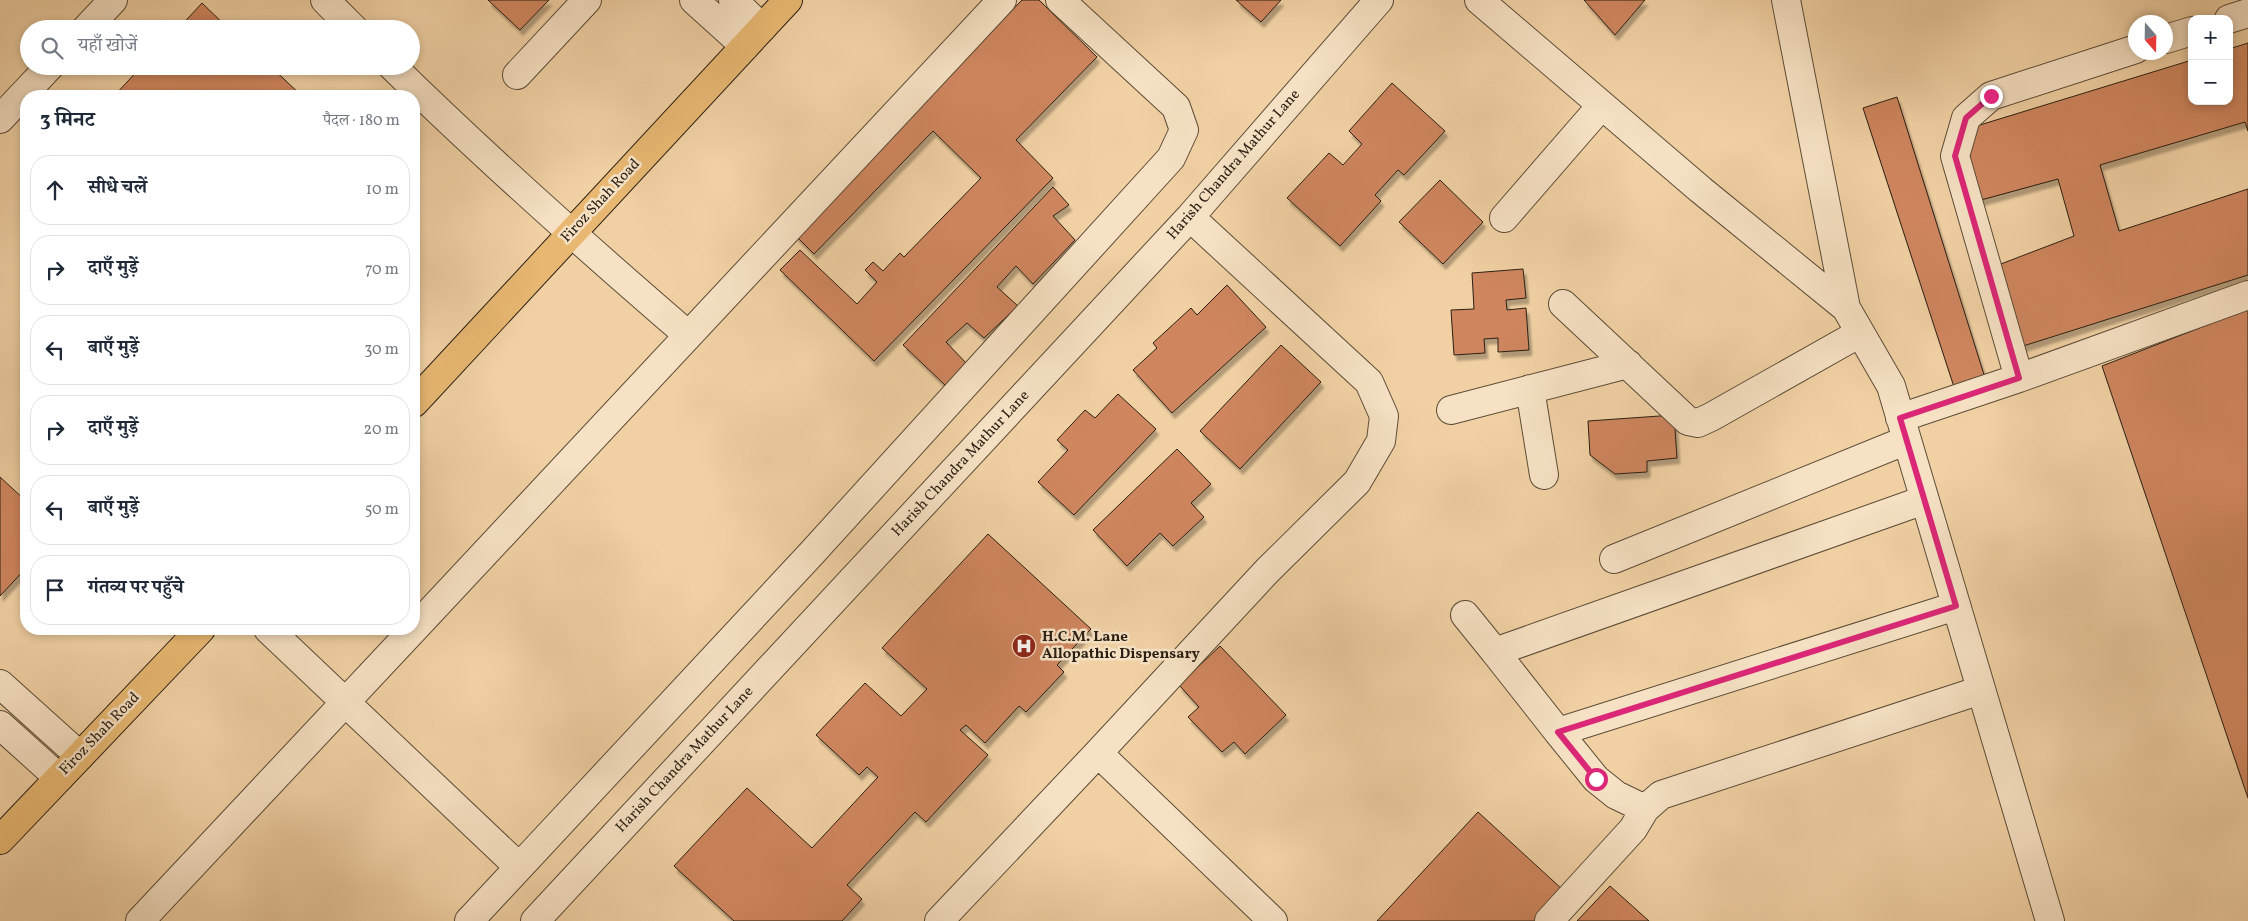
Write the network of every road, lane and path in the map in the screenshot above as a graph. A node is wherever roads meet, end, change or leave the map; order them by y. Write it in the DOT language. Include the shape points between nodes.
graph roads {
  1 [pos="113,0"];
  2 [pos="325,0"];
  3 [pos="587,0"];
  4 [pos="694,0"];
  5 [pos="733,0"];
  6 [pos="788,0"];
  7 [pos="1002,0"];
  8 [pos="1060,0"];
  9 [pos="1379,0"];
  10 [pos="1479,0"];
  11 [pos="1786,0"];
  12 [pos="2248,13"];
  13 [pos="2233,18"];
  14 [pos="94,20"];
  15 [pos="345,20"];
  16 [pos="2188,32"];
  17 [pos="754,37"];
  18 [pos="2173,37"];
  19 [pos="2128,52"];
  20 [pos="42,75"];
  21 [pos="401,75"];
  22 [pos="516,75"];
  23 [pos="27,90"];
  24 [pos="416,90"];
  25 [pos="420,94"];
  26 [pos="20,98"];
  27 [pos="1602,106"];
  28 [pos="0,119"];
  29 [pos="1190,217"];
  30 [pos="1504,218"];
  31 [pos="571,234"];
  32 [pos="2248,295"];
  33 [pos="1563,304"];
  34 [pos="1846,308"];
  35 [pos="1860,333"];
  36 [pos="688,336"];
  37 [pos="1628,364"];
  38 [pos="2019,378"];
  39 [pos="1530,389"];
  40 [pos="420,397"];
  41 [pos="1451,410"];
  42 [pos="1904,429"];
  43 [pos="1544,475"];
  44 [pos="1924,500"];
  45 [pos="1614,559"];
  46 [pos="1956,606"];
  47 [pos="1465,615"];
  48 [pos="420,623"];
  49 [pos="195,635"];
  50 [pos="274,635"];
  51 [pos="408,635"];
  52 [pos="1495,652"];
  53 [pos="0,684"];
  54 [pos="1981,690"];
  55 [pos="345,702"];
  56 [pos="0,724"];
  57 [pos="1558,732"];
  58 [pos="1098,753"];
  59 [pos="80,756"];
  60 [pos="59,778"];
  61 [pos="1645,809"];
  62 [pos="0,840"];
  63 [pos="519,867"];
  64 [pos="140,921"];
  65 [pos="469,921"];
  66 [pos="536,921"];
  67 [pos="939,921"];
  68 [pos="1273,921"];
  69 [pos="1549,921"];
  70 [pos="2050,921"];
  1 -- 14 [label="street"];
  2 -- 15 [label="street"];
  3 -- 22 [label="street"];
  4 -- 17 [label="street"];
  5 -- 17 [label="street"];
  6 -- 17 [label="main road, Firoz Shah Road"];
  7 -- 36 [label="street"];
  8 -- 63 [label="street" via="1176,108 1184,130 1171,158 812,554"];
  9 -- 29 [label="street, Harish Chandra Mathur Lane"];
  10 -- 27 [label="street"];
  11 -- 34 [label="street"];
  12 -- 13 [label="street"];
  16 -- 18 [label="street"];
  17 -- 31 [label="main road, Firoz Shah Road"];
  19 -- 38 [label="street" via="1991,96 1966,118 1955,156"];
  20 -- 23 [label="street"];
  21 -- 24 [label="street"];
  25 -- 31 [label="street"];
  26 -- 28 [label="street"];
  27 -- 30 [label="street"];
  27 -- 34 [label="street"];
  29 -- 58 [label="street" via="1369,382 1384,416 1381,441 1357,482 1267,571"];
  29 -- 66 [label="street, Harish Chandra Mathur Lane"];
  31 -- 36 [label="street"];
  31 -- 40 [label="main road, Firoz Shah Road"];
  32 -- 38 [label="street"];
  33 -- 37 [label="street"];
  34 -- 35 [label="street"];
  35 -- 37 [label="street" via="1698,423 1688,421"];
  35 -- 42 [label="street" via="1891,386"];
  36 -- 48 [label="street"];
  37 -- 39 [label="street"];
  38 -- 42 [label="street"];
  39 -- 41 [label="street"];
  39 -- 43 [label="street"];
  42 -- 44 [label="street"];
  42 -- 45 [label="street"];
  44 -- 46 [label="street"];
  44 -- 52 [label="street"];
  46 -- 54 [label="street"];
  46 -- 57 [label="street"];
  47 -- 52 [label="street"];
  49 -- 59 [label="main road, Firoz Shah Road"];
  50 -- 55 [label="street"];
  51 -- 55 [label="street"];
  52 -- 57 [label="street"];
  53 -- 59 [label="street"];
  54 -- 61 [label="street" via="1661,795"];
  54 -- 70 [label="street"];
  55 -- 63 [label="street"];
  55 -- 64 [label="street"];
  56 -- 60 [label="street"];
  57 -- 61 [label="street" via="1596,779 1616,795"];
  58 -- 67 [label="street"];
  58 -- 68 [label="street"];
  59 -- 60 [label="main road, Firoz Shah Road"];
  60 -- 62 [label="main road, Firoz Shah Road"];
  61 -- 69 [label="street" via="1633,830"];
  63 -- 65 [label="street"];
}
